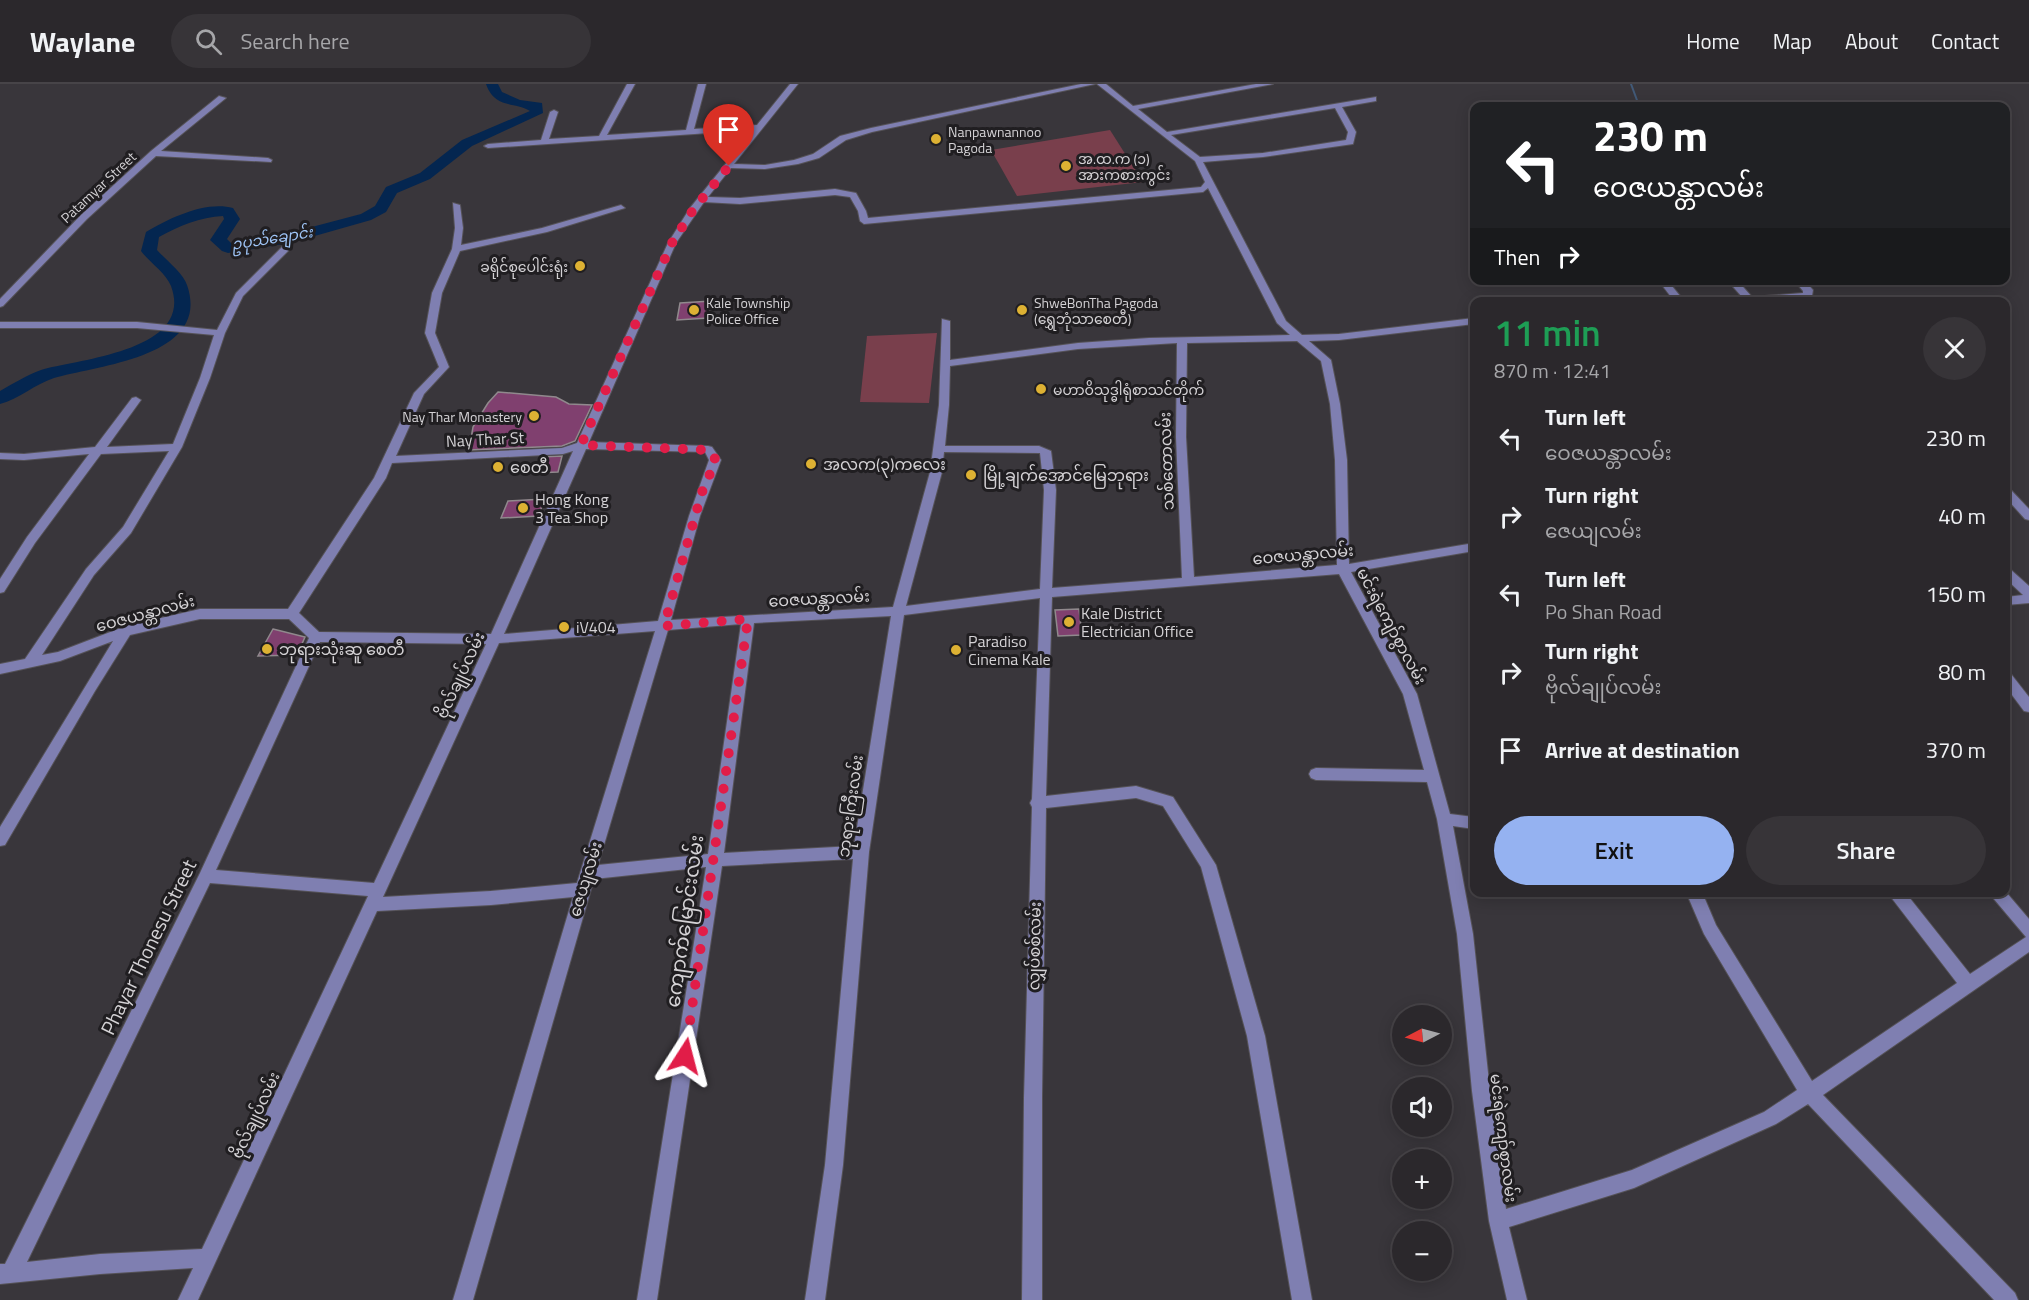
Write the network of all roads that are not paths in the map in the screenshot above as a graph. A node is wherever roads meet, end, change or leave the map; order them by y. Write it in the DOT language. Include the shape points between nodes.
graph roads {
  1 [pos="631,84"];
  2 [pos="702,84"];
  3 [pos="794,84"];
  4 [pos="1091,84"];
  5 [pos="1101,84"];
  6 [pos="1269,84"];
  7 [pos="222,98"];
  8 [pos="1373,99"];
  9 [pos="1337,105"];
  10 [pos="1132,108"];
  11 [pos="554,112"];
  12 [pos="761,127"];
  13 [pos="690,131"];
  14 [pos="1166,134"];
  15 [pos="602,137"];
  16 [pos="544,143"];
  17 [pos="488,146"];
  18 [pos="154,153"];
  19 [pos="268,160"];
  20 [pos="1198,160"];
  21 [pos="729,166"];
  22 [pos="1210,182"];
  23 [pos="702,199"];
  24 [pos="456,205"];
  25 [pos="621,208"];
  26 [pos="286,248"];
  27 [pos="456,249"];
  28 [pos="1666,285"];
  29 [pos="1736,285"];
  30 [pos="1677,297"];
  31 [pos="1748,297"];
  32 [pos="0,304"];
  33 [pos="945,321"];
  34 [pos="1470,321"];
  35 [pos="0,325"];
  36 [pos="219,333"];
  37 [pos="1298,338"];
  38 [pos="1182,341"];
  39 [pos="945,364"];
  40 [pos="136,400"];
  41 [pos="581,445"];
  42 [pos="177,447"];
  43 [pos="939,449"];
  44 [pos="98,452"];
  45 [pos="0,456"];
  46 [pos="389,460"];
  47 [pos="716,460"];
  48 [pos="2010,496"];
  49 [pos="2029,516"];
  50 [pos="1470,548"];
  51 [pos="1343,569"];
  52 [pos="2010,576"];
  53 [pos="1188,580"];
  54 [pos="0,589"];
  55 [pos="1046,593"];
  56 [pos="2029,593"];
  57 [pos="2029,599"];
  58 [pos="2010,601"];
  59 [pos="898,611"];
  60 [pos="292,614"];
  61 [pos="748,619"];
  62 [pos="664,626"];
  63 [pos="126,631"];
  64 [pos="316,637"];
  65 [pos="495,639"];
  66 [pos="30,662"];
  67 [pos="0,669"];
  68 [pos="2010,683"];
  69 [pos="2029,707"];
  70 [pos="1316,774"];
  71 [pos="1433,776"];
  72 [pos="1037,803"];
  73 [pos="1444,819"];
  74 [pos="1470,823"];
  75 [pos="0,840"];
  76 [pos="861,852"];
  77 [pos="715,860"];
  78 [pos="586,873"];
  79 [pos="207,876"];
  80 [pos="581,890"];
  81 [pos="376,897"];
  82 [pos="1696,897"];
  83 [pos="1899,897"];
  84 [pos="2000,897"];
  85 [pos="2029,932"];
  86 [pos="2029,943"];
  87 [pos="1968,985"];
  88 [pos="1809,1093"];
  89 [pos="1497,1221"];
  90 [pos="207,1258"];
  91 [pos="5,1273"];
  92 [pos="1516,1299"];
  93 [pos="188,1300"];
  94 [pos="463,1300"];
  95 [pos="646,1300"];
  96 [pos="815,1300"];
  97 [pos="1032,1300"];
  98 [pos="1302,1300"];
  99 [pos="2008,1300"];
  1 -- 15 [label="street"];
  2 -- 13 [label="street"];
  3 -- 12 [label="street, ဗိုလ်ချုပ်လမ်း"];
  4 -- 21 [label="street" via="871,130 843,138 816,156 795,162 765,167"];
  5 -- 10 [label="street, မင်းရဲကျော်စွာလမ်း"];
  6 -- 10 [label="street"];
  7 -- 18 [label="street, Patamyar Street"];
  8 -- 9 [label="street"];
  9 -- 14 [label="street"];
  9 -- 20 [label="street" via="1352,132 1350,142"];
  10 -- 14 [label="street, မင်းရဲကျော်စွာလမ်း"];
  11 -- 16 [label="street"];
  12 -- 13 [label="street"];
  12 -- 21 [label="street, ဗိုလ်ချုပ်လမ်း"];
  13 -- 15 [label="street"];
  14 -- 20 [label="street, မင်းရဲကျော်စွာလမ်း"];
  15 -- 16 [label="street"];
  16 -- 17 [label="street"];
  18 -- 19 [label="street"];
  18 -- 32 [label="street, Patamyar Street" via="84,217"];
  20 -- 22 [label="street, မင်းရဲကျော်စွာလမ်း"];
  21 -- 23 [label="street, ဗိုလ်ချုပ်လမ်း"];
  22 -- 23 [label="street" via="1203,189 864,221 853,195 835,192 740,201"];
  22 -- 37 [label="street, မင်းရဲကျော်စွာလမ်း" via="1278,315"];
  23 -- 41 [label="street, ဗိုလ်ချုပ်လမ်း" via="672,243"];
  24 -- 27 [label="street"];
  25 -- 27 [label="street"];
  26 -- 36 [label="street" via="238,295"];
  27 -- 46 [label="street" via="437,293 430,333 444,366 419,393"];
  28 -- 30 [label="street"];
  29 -- 31 [label="street"];
  33 -- 39 [label="street, ဘုရားကြီးလမ်း"];
  34 -- 37 [label="street"];
  35 -- 36 [label="street" via="137,325"];
  36 -- 42 [label="street"];
  37 -- 38 [label="street"];
  37 -- 51 [label="street, မင်းရဲကျော်စွာလမ်း" via="1313,345 1326,360 1333,393 1341,460"];
  38 -- 39 [label="street" via="1078,346"];
  38 -- 53 [label="street, သစ်တောလမ်း" via="1181,437"];
  39 -- 43 [label="street, ဘုရားကြီးလမ်း"];
  40 -- 44 [label="street"];
  41 -- 46 [label="street, Nay Thar St" via="563,451"];
  41 -- 47 [label="street, Nay Thar St" via="708,450"];
  41 -- 65 [label="street, ဗိုလ်ချုပ်လမ်း"];
  42 -- 44 [label="street"];
  42 -- 66 [label="street" via="127,530 90,572"];
  43 -- 55 [label="street, လျှပ်စစ်လမ်း" via="1045,451 1050,490"];
  43 -- 59 [label="street, ဘုရားကြီးလမ်း"];
  44 -- 45 [label="street"];
  44 -- 54 [label="street" via="31,540"];
  46 -- 60 [label="street"];
  47 -- 62 [label="street, ဇေယျလမ်း" via="702,492"];
  48 -- 49 [label="street"];
  50 -- 51 [label="street, ဝေဇယန္တာလမ်း"];
  51 -- 53 [label="street, ဝေဇယန္တာလမ်း"];
  51 -- 71 [label="street, မင်းရဲကျော်စွာလမ်း" via="1410,694"];
  52 -- 56 [label="street"];
  53 -- 55 [label="street, ဝေဇယန္တာလမ်း"];
  55 -- 59 [label="street, ဝေဇယန္တာလမ်း"];
  55 -- 72 [label="street, လျှပ်စစ်လမ်း"];
  57 -- 58 [label="street"];
  59 -- 61 [label="street, ဝေဇယန္တာလမ်း"];
  59 -- 76 [label="street, ဘုရားကြီးလမ်း"];
  60 -- 63 [label="street, ဝေဇယန္တာလမ်း" via="200,614"];
  60 -- 64 [label="street"];
  61 -- 62 [label="street, ဝေဇယန္တာလမ်း"];
  61 -- 77 [label="street, ကျောက်မြောင်းလမ်း"];
  62 -- 65 [label="street, ဝေဇယန္တာလမ်း"];
  62 -- 78 [label="street, ဇေယျလမ်း"];
  63 -- 66 [label="street, ဝေဇယန္တာလမ်း" via="60,656"];
  63 -- 75 [label="street"];
  64 -- 65 [label="street, ဝေဇယန္တာလမ်း"];
  64 -- 79 [label="street, Phayar Thonesu Street"];
  65 -- 81 [label="street, ဗိုလ်ချုပ်လမ်း"];
  66 -- 67 [label="street, ဝေဇယန္တာလမ်း"];
  68 -- 69 [label="street"];
  70 -- 71 [label="street"];
  71 -- 73 [label="street, မင်းရဲကျော်စွာလမ်း"];
  72 -- 97 [label="street, လျှပ်စစ်လမ်း"];
  72 -- 98 [label="street" via="1136,792 1168,801 1208,865 1256,1036"];
  73 -- 74 [label="street"];
  73 -- 89 [label="street, မင်းရဲကျော်စွာလမ်း" via="1465,934"];
  76 -- 77 [label="street"];
  76 -- 96 [label="street, ဘုရားကြီးလမ်း" via="834,1165"];
  77 -- 78 [label="street"];
  77 -- 95 [label="street, ကျောက်မြောင်းလမ်း"];
  78 -- 80 [label="street, ဇေယျလမ်း"];
  79 -- 81 [label="street"];
  79 -- 91 [label="street, Phayar Thonesu Street"];
  80 -- 81 [label="street" via="491,898"];
  80 -- 94 [label="street, ဇေယျလမ်း"];
  81 -- 90 [label="street, ဗိုလ်ချုပ်လမ်း"];
  82 -- 88 [label="street" via="1710,929"];
  83 -- 87 [label="street"];
  84 -- 85 [label="street"];
  86 -- 87 [label="street"];
  87 -- 88 [label="street"];
  88 -- 89 [label="street" via="1770,1118 1634,1179"];
  88 -- 99 [label="street"];
  89 -- 92 [label="street, မင်းရဲကျော်စွာလမ်း"];
  90 -- 91 [label="street"];
  90 -- 93 [label="street, ဗိုလ်ချုပ်လမ်း"];
}
